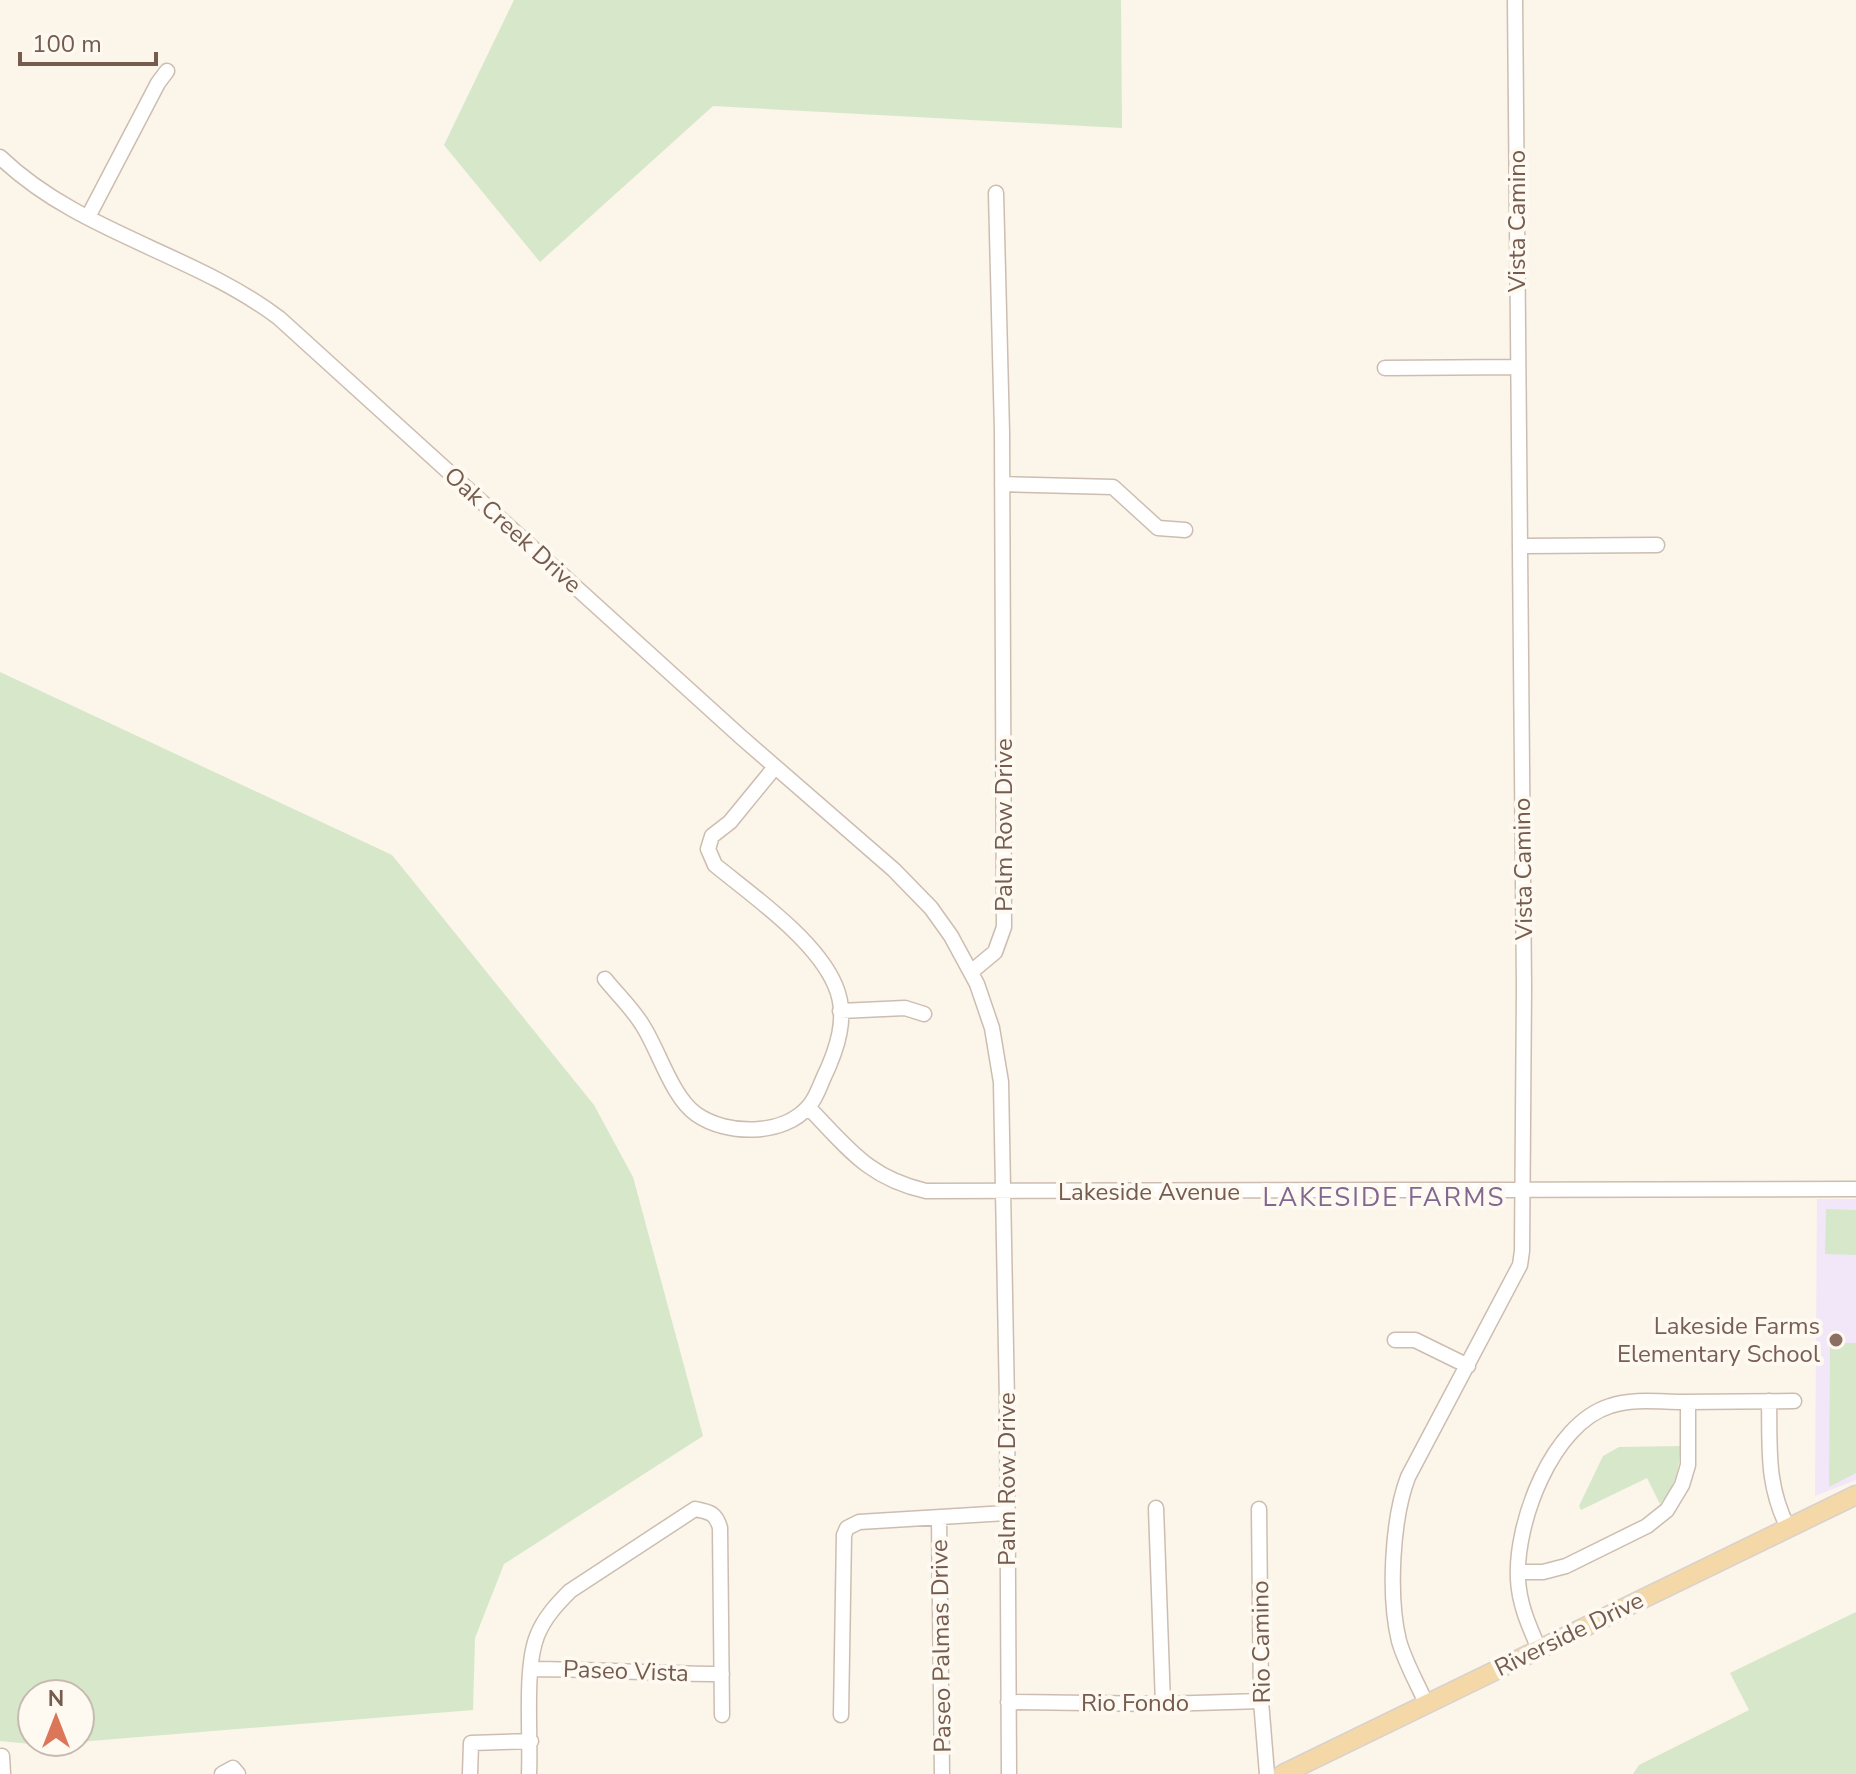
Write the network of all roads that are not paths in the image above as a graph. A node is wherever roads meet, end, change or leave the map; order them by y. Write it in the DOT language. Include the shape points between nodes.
graph roads {
  1 [pos="1515,0"];
  2 [pos="167,71"];
  3 [pos="0,157"];
  4 [pos="996,193"];
  5 [pos="88,217"];
  6 [pos="1517,367"];
  7 [pos="1385,368"];
  8 [pos="1002,484"];
  9 [pos="1185,530"];
  10 [pos="1657,545"];
  11 [pos="1520,546"];
  12 [pos="775,767"];
  13 [pos="971,972"];
  14 [pos="605,979"];
  15 [pos="840,1011"];
  16 [pos="924,1014"];
  17 [pos="808,1107"];
  18 [pos="1856,1189"];
  19 [pos="1523,1190"];
  20 [pos="1003,1192"];
  21 [pos="1395,1340"];
  22 [pos="1468,1366"];
  23 [pos="1769,1401"];
  24 [pos="1794,1401"];
  25 [pos="1688,1402"];
  26 [pos="1856,1495"];
  27 [pos="1156,1508"];
  28 [pos="1259,1509"];
  29 [pos="1006,1513"];
  30 [pos="939,1518"];
  31 [pos="1788,1528"];
  32 [pos="1518,1572"];
  33 [pos="1539,1649"];
  34 [pos="531,1669"];
  35 [pos="722,1674"];
  36 [pos="1261,1701"];
  37 [pos="1008,1702"];
  38 [pos="1426,1703"];
  39 [pos="1163,1704"];
  40 [pos="722,1715"];
  41 [pos="841,1715"];
  42 [pos="531,1741"];
  43 [pos="2,1756"];
  44 [pos="3,1774"];
  45 [pos="222,1774"];
  46 [pos="238,1774"];
  47 [pos="470,1774"];
  48 [pos="529,1774"];
  49 [pos="942,1774"];
  50 [pos="1009,1774"];
  51 [pos="1267,1774"];
  52 [pos="1283,1774"];
  1 -- 6 [label="street, Vista Camino"];
  2 -- 5 [label="street"];
  3 -- 5 [label="street, Oak Creek Drive"];
  4 -- 8 [label="street, Palm Row Drive"];
  5 -- 12 [label="street, Oak Creek Drive" via="248,297 279,318"];
  6 -- 7 [label="street"];
  6 -- 11 [label="street, Vista Camino"];
  8 -- 9 [label="street" via="1113,487 1158,528"];
  8 -- 13 [label="street, Palm Row Drive" via="1004,927 995,952"];
  10 -- 11 [label="street"];
  11 -- 19 [label="street, Vista Camino"];
  12 -- 13 [label="street, Oak Creek Drive" via="931,908"];
  12 -- 15 [label="street" via="712,836 709,853 715,865 811,947 836,987"];
  13 -- 20 [label="street, Palm Row Drive" via="999,1061"];
  14 -- 17 [label="street" via="641,1022 676,1091 694,1113 712,1123 770,1128"];
  15 -- 16 [label="street" via="905,1008"];
  15 -- 17 [label="street" via="834,1056"];
  17 -- 20 [label="street, Lakeside Avenue" via="858,1159 900,1185 926,1191"];
  18 -- 19 [label="street, Lakeside Avenue"];
  19 -- 20 [label="street, Lakeside Avenue"];
  19 -- 22 [label="street, Vista Camino" via="1520,1265"];
  20 -- 29 [label="street, Palm Row Drive"];
  21 -- 22 [label="street" via="1415,1340"];
  22 -- 38 [label="street, Vista Camino" via="1408,1477 1397,1508 1397,1628"];
  23 -- 24 [label="street"];
  23 -- 25 [label="street"];
  23 -- 31 [label="street" via="1771,1483"];
  25 -- 32 [label="street" via="1688,1465 1667,1510 1647,1526 1566,1566"];
  25 -- 32 [label="street" via="1618,1403 1572,1429 1529,1506"];
  26 -- 31 [label="main road, Riverside Drive"];
  27 -- 39 [label="street"];
  28 -- 36 [label="street, Rio Camino"];
  29 -- 30 [label="street"];
  29 -- 37 [label="street, Palm Row Drive"];
  30 -- 41 [label="street" via="855,1523 845,1531"];
  30 -- 49 [label="street, Paseo Palmas Drive"];
  31 -- 33 [label="main road, Riverside Drive"];
  32 -- 33 [label="street" via="1522,1609"];
  33 -- 38 [label="main road, Riverside Drive"];
  34 -- 35 [label="street, Paseo Vista"];
  34 -- 35 [label="street" via="536,1637 570,1591 695,1509 712,1512 720,1528"];
  34 -- 42 [label="street"];
  35 -- 40 [label="street"];
  36 -- 39 [label="street, Rio Fondo"];
  36 -- 51 [label="street, Rio Camino"];
  37 -- 39 [label="street, Rio Fondo"];
  37 -- 50 [label="street, Palm Row Drive"];
  38 -- 52 [label="main road, Riverside Drive"];
  42 -- 47 [label="street" via="471,1743"];
  42 -- 48 [label="street"];
  43 -- 44 [label="street"];
  45 -- 46 [label="street" via="233,1768"];
}
